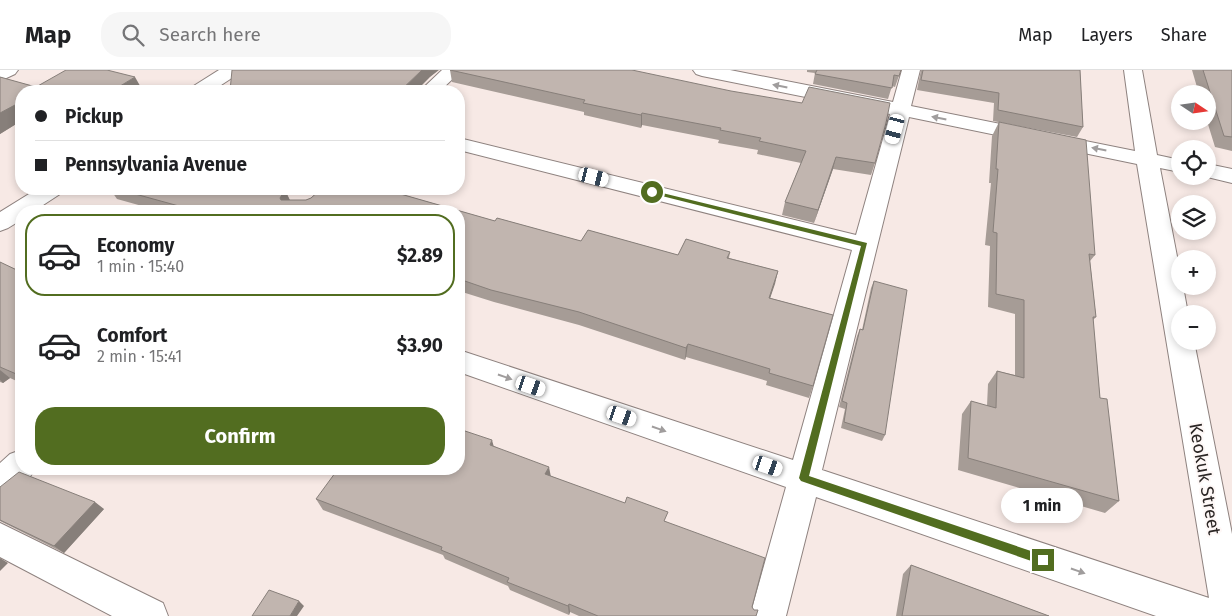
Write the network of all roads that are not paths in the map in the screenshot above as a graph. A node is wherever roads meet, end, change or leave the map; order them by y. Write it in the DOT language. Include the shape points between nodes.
graph roads {
  1 [pos="9,70"];
  2 [pos="232,70"];
  3 [pos="453,70"];
  4 [pos="702,70"];
  5 [pos="911,70"];
  6 [pos="1133,70"];
  7 [pos="0,75"];
  8 [pos="209,85"];
  9 [pos="436,85"];
  10 [pos="900,110"];
  11 [pos="465,145"];
  12 [pos="1147,159"];
  13 [pos="1171,164"];
  14 [pos="1216,173"];
  15 [pos="1232,176"];
  16 [pos="42,195"];
  17 [pos="24,205"];
  18 [pos="865,245"];
  19 [pos="1173,305"];
  20 [pos="1182,350"];
  21 [pos="465,363"];
  22 [pos="15,469"];
  23 [pos="804,478"];
  24 [pos="0,483"];
  25 [pos="0,539"];
  26 [pos="150,616"];
  27 [pos="768,616"];
  28 [pos="1208,616"];
  29 [pos="1230,616"];
  1 -- 7 [label="street"];
  2 -- 8 [label="street"];
  3 -- 9 [label="street"];
  10 -- 4 [label="street, one-way"];
  5 -- 10 [label="street"];
  6 -- 12 [label="street, Keokuk Street"];
  12 -- 10 [label="street, one-way"];
  10 -- 18 [label="street"];
  11 -- 18 [label="street"];
  12 -- 13 [label="street"];
  12 -- 19 [label="street, Keokuk Street"];
  14 -- 15 [label="street"];
  16 -- 17 [label="street"];
  18 -- 23 [label="street"];
  20 -- 29 [label="street, Keokuk Street"];
  21 -- 23 [label="street, one-way"];
  22 -- 24 [label="street"];
  23 -- 27 [label="street"];
  23 -- 28 [label="street, one-way"];
  25 -- 26 [label="street"];
}
